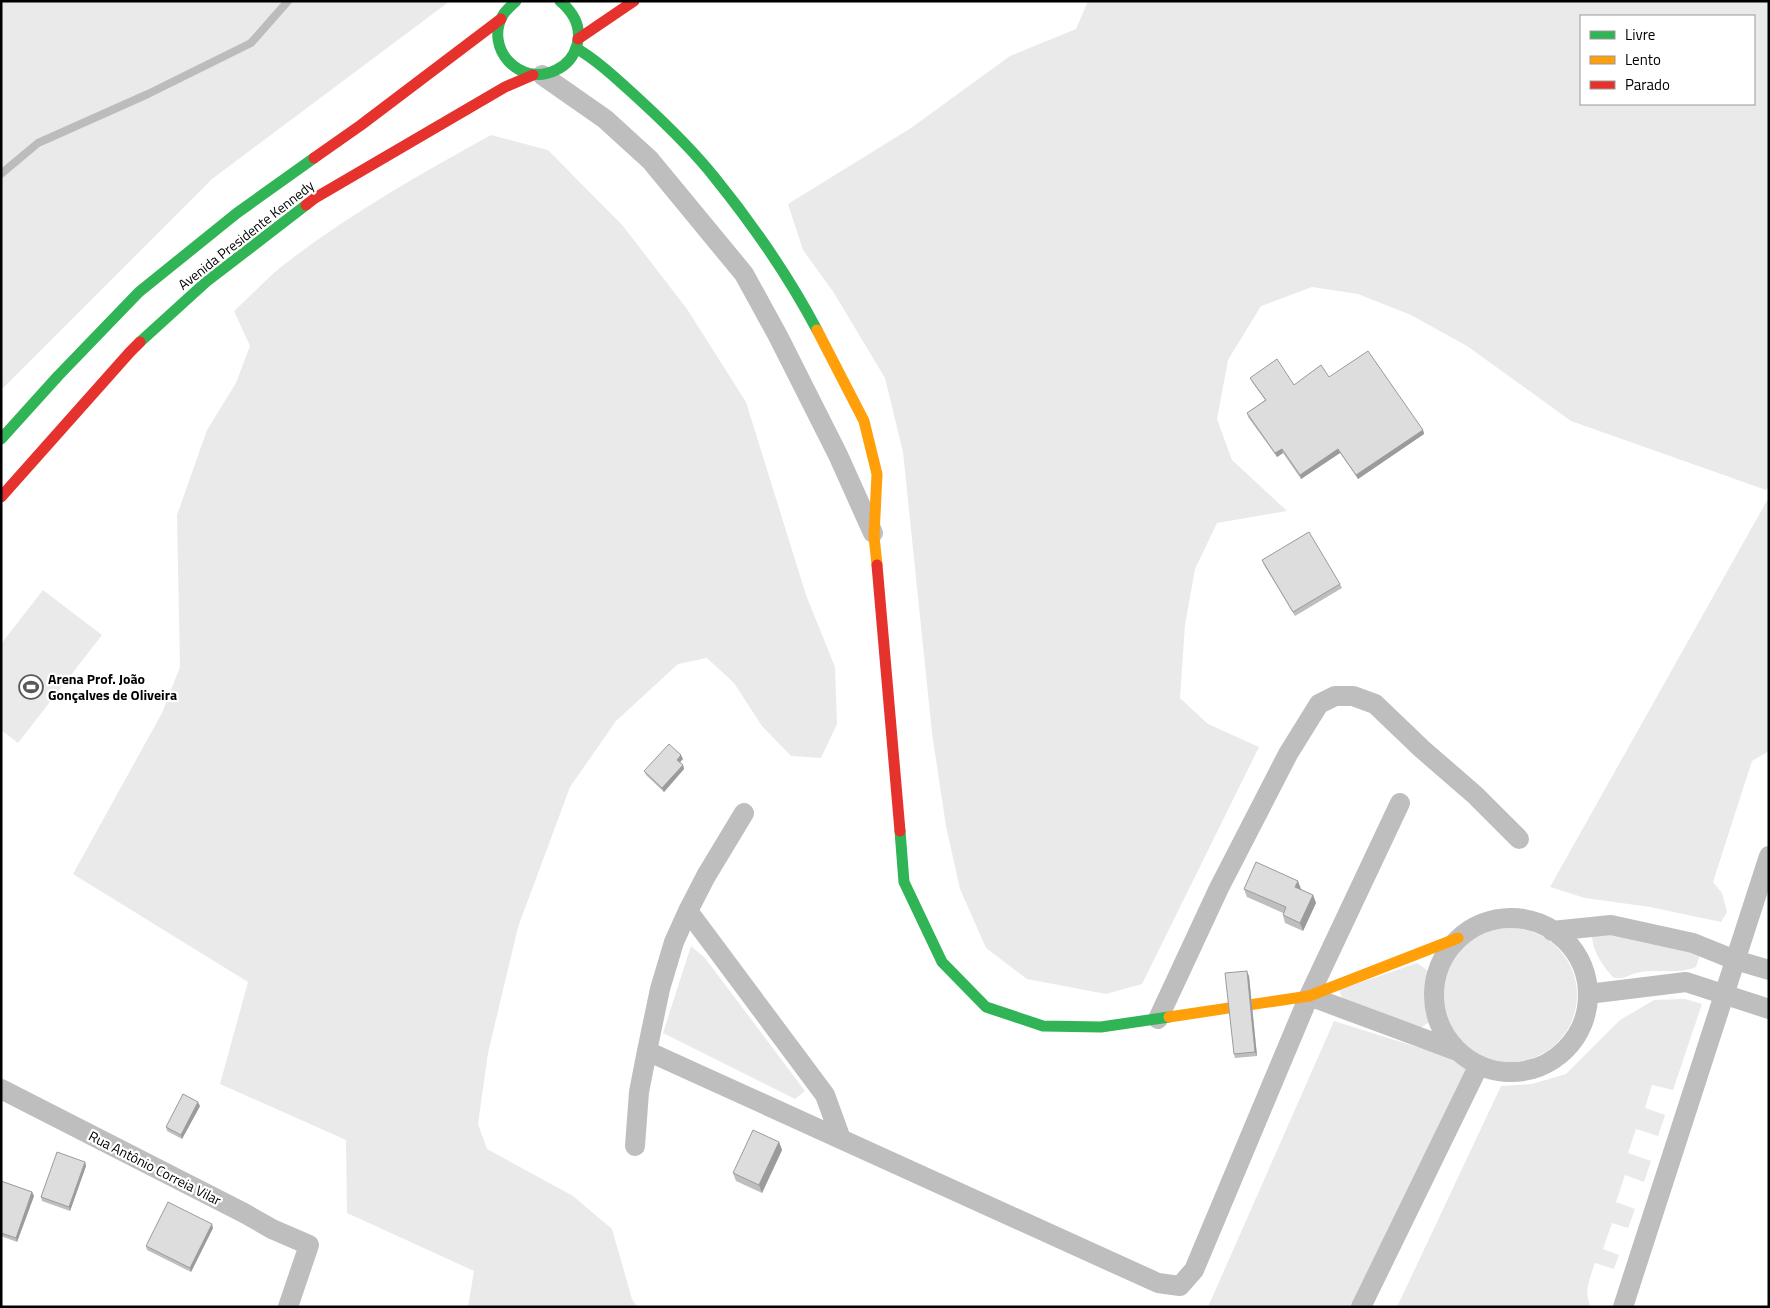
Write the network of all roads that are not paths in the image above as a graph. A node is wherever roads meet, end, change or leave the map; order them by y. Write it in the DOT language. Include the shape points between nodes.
graph roads {
  1 [pos="516,1"];
  2 [pos="560,1"];
  3 [pos="634,1"];
  4 [pos="501,19"];
  5 [pos="577,44"];
  6 [pos="537,75"];
  7 [pos="1,439"];
  8 [pos="1,497"];
  9 [pos="874,536"];
  10 [pos="1400,803"];
  11 [pos="744,813"];
  12 [pos="1519,838"];
  13 [pos="1769,856"];
  14 [pos="688,910"];
  15 [pos="1552,930"];
  16 [pos="1458,938"];
  17 [pos="1735,960"];
  18 [pos="1769,970"];
  19 [pos="1588,994"];
  20 [pos="1724,994"];
  21 [pos="1309,996"];
  22 [pos="1769,1008"];
  23 [pos="1158,1019"];
  24 [pos="647,1050"];
  25 [pos="1458,1052"];
  26 [pos="1479,1066"];
  27 [pos="1,1089"];
  28 [pos="841,1139"];
  29 [pos="635,1146"];
  30 [pos="288,1307"];
  31 [pos="1361,1307"];
  32 [pos="1623,1307"];
  1 -- 4 [label="main road, Avenida Presidente Kennedy"];
  2 -- 5 [label="main road" via="574,16"];
  3 -- 5 [label="main road"];
  4 -- 6 [label="main road" via="497,34 503,56 516,69"];
  4 -- 7 [label="main road, Avenida Presidente Kennedy" via="361,125 236,213 139,292"];
  5 -- 6 [label="main road, Avenida Presidente Kennedy" via="568,63 550,74"];
  5 -- 9 [label="main road" via="676,134 715,177 773,256 812,321 864,421 877,474"];
  6 -- 8 [label="main road, Avenida Presidente Kennedy" via="505,87 314,198 206,282 130,352"];
  6 -- 9 [label="street" via="605,119 650,160 744,274 838,455"];
  9 -- 23 [label="main road" via="904,882 942,962 986,1007 1043,1026 1101,1027"];
  10 -- 21 [label="street"];
  11 -- 14 [label="street"];
  12 -- 23 [label="street" via="1375,704 1353,696 1335,696 1319,704 1288,754 1219,888"];
  13 -- 17 [label="street"];
  14 -- 24 [label="street" via="674,942 660,989"];
  14 -- 28 [label="street" via="826,1095"];
  15 -- 16 [label="street" via="1529,920 1504,918 1479,925"];
  15 -- 17 [label="street" via="1611,925 1694,943"];
  15 -- 19 [label="street" via="1571,947 1583,969"];
  16 -- 21 [label="main road"];
  16 -- 25 [label="street" via="1442,958 1434,982 1434,1007 1442,1031"];
  17 -- 18 [label="street"];
  17 -- 20 [label="street"];
  19 -- 20 [label="street" via="1686,982"];
  19 -- 26 [label="street" via="1585,1016 1576,1036 1562,1053 1544,1065 1500,1072"];
  20 -- 22 [label="street"];
  20 -- 32 [label="street"];
  21 -- 23 [label="main road"];
  21 -- 25 [label="street"];
  21 -- 28 [label="street" via="1194,1270 1180,1286 1158,1283"];
  24 -- 28 [label="street"];
  24 -- 29 [label="street" via="639,1092"];
  25 -- 26 [label="street"];
  26 -- 31 [label="street"];
  27 -- 30 [label="street, Rua Antônio Correia Vilar" via="309,1245"];
}
